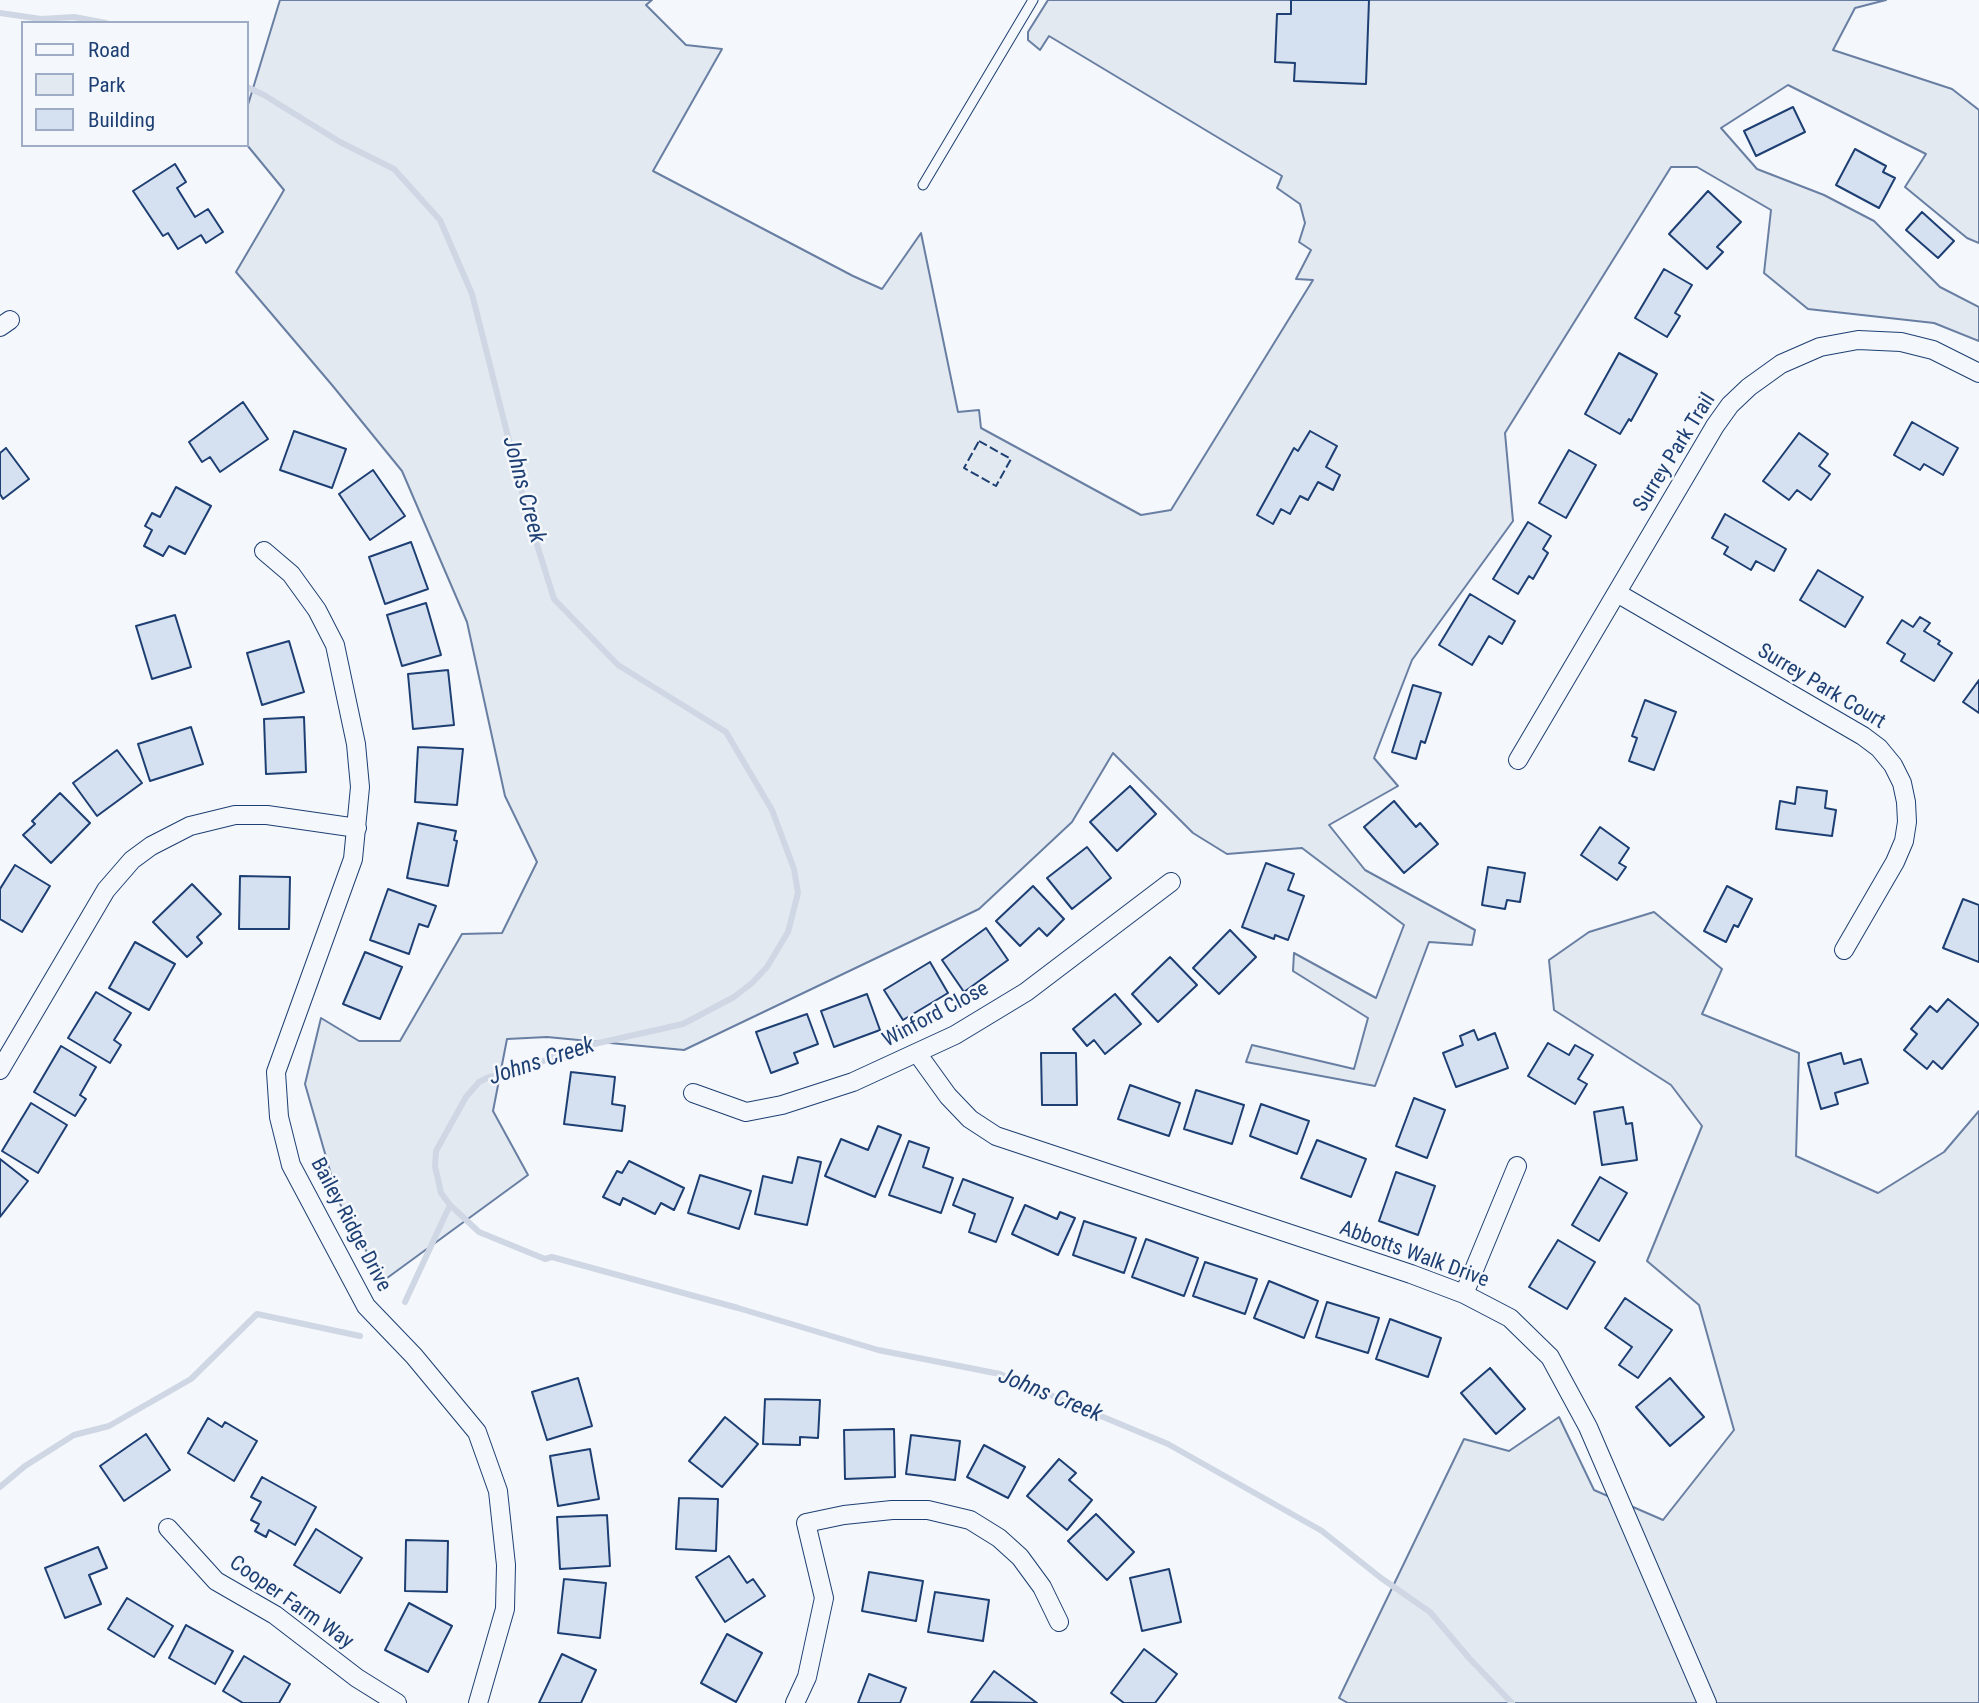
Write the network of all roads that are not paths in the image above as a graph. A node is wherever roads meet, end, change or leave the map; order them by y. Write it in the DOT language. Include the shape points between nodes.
graph roads {
  1 [pos="1033,0"];
  2 [pos="923,186"];
  3 [pos="1979,373"];
  4 [pos="264,551"];
  5 [pos="1617,593"];
  6 [pos="1518,760"];
  7 [pos="357,828"];
  8 [pos="1171,882"];
  9 [pos="1844,950"];
  10 [pos="917,1053"];
  11 [pos="0,1070"];
  12 [pos="693,1093"];
  13 [pos="1517,1166"];
  14 [pos="1464,1294"];
  15 [pos="168,1528"];
  16 [pos="1059,1622"];
  17 [pos="397,1703"];
  18 [pos="478,1703"];
  19 [pos="795,1703"];
  20 [pos="1707,1703"];
  1 -- 2 [label="lane"];
  3 -- 5 [label="street, Surrey Park Trail" via="1933,350 1901,342 1858,340 1820,347 1781,364 1730,405"];
  4 -- 7 [label="street, Bailey Ridge Drive" via="291,574 335,645 356,744"];
  5 -- 6 [label="street, Surrey Park Trail"];
  5 -- 9 [label="street, Surrey Park Court" via="1863,736 1893,765 1906,802 1904,841"];
  7 -- 11 [label="street" via="267,815 235,816 190,826 151,846 106,890"];
  7 -- 18 [label="street, Bailey Ridge Drive" via="353,859 276,1072 279,1117 291,1165 366,1306 477,1432 498,1491 506,1564 505,1609"];
  8 -- 10 [label="street, Winford Close" via="1026,992"];
  10 -- 12 [label="street, Winford Close" via="853,1082 746,1112"];
  10 -- 14 [label="street, Abbotts Walk Drive" via="948,1096 996,1136"];
  13 -- 14 [label="street"];
  14 -- 20 [label="street, Abbotts Walk Drive" via="1510,1318 1550,1357 1588,1427"];
  15 -- 17 [label="street, Cooper Farm Way" via="216,1581 275,1615"];
  16 -- 19 [label="street" via="1042,1587 1020,1558 970,1520 928,1510 892,1510 806,1523 824,1598 807,1677"];
}
